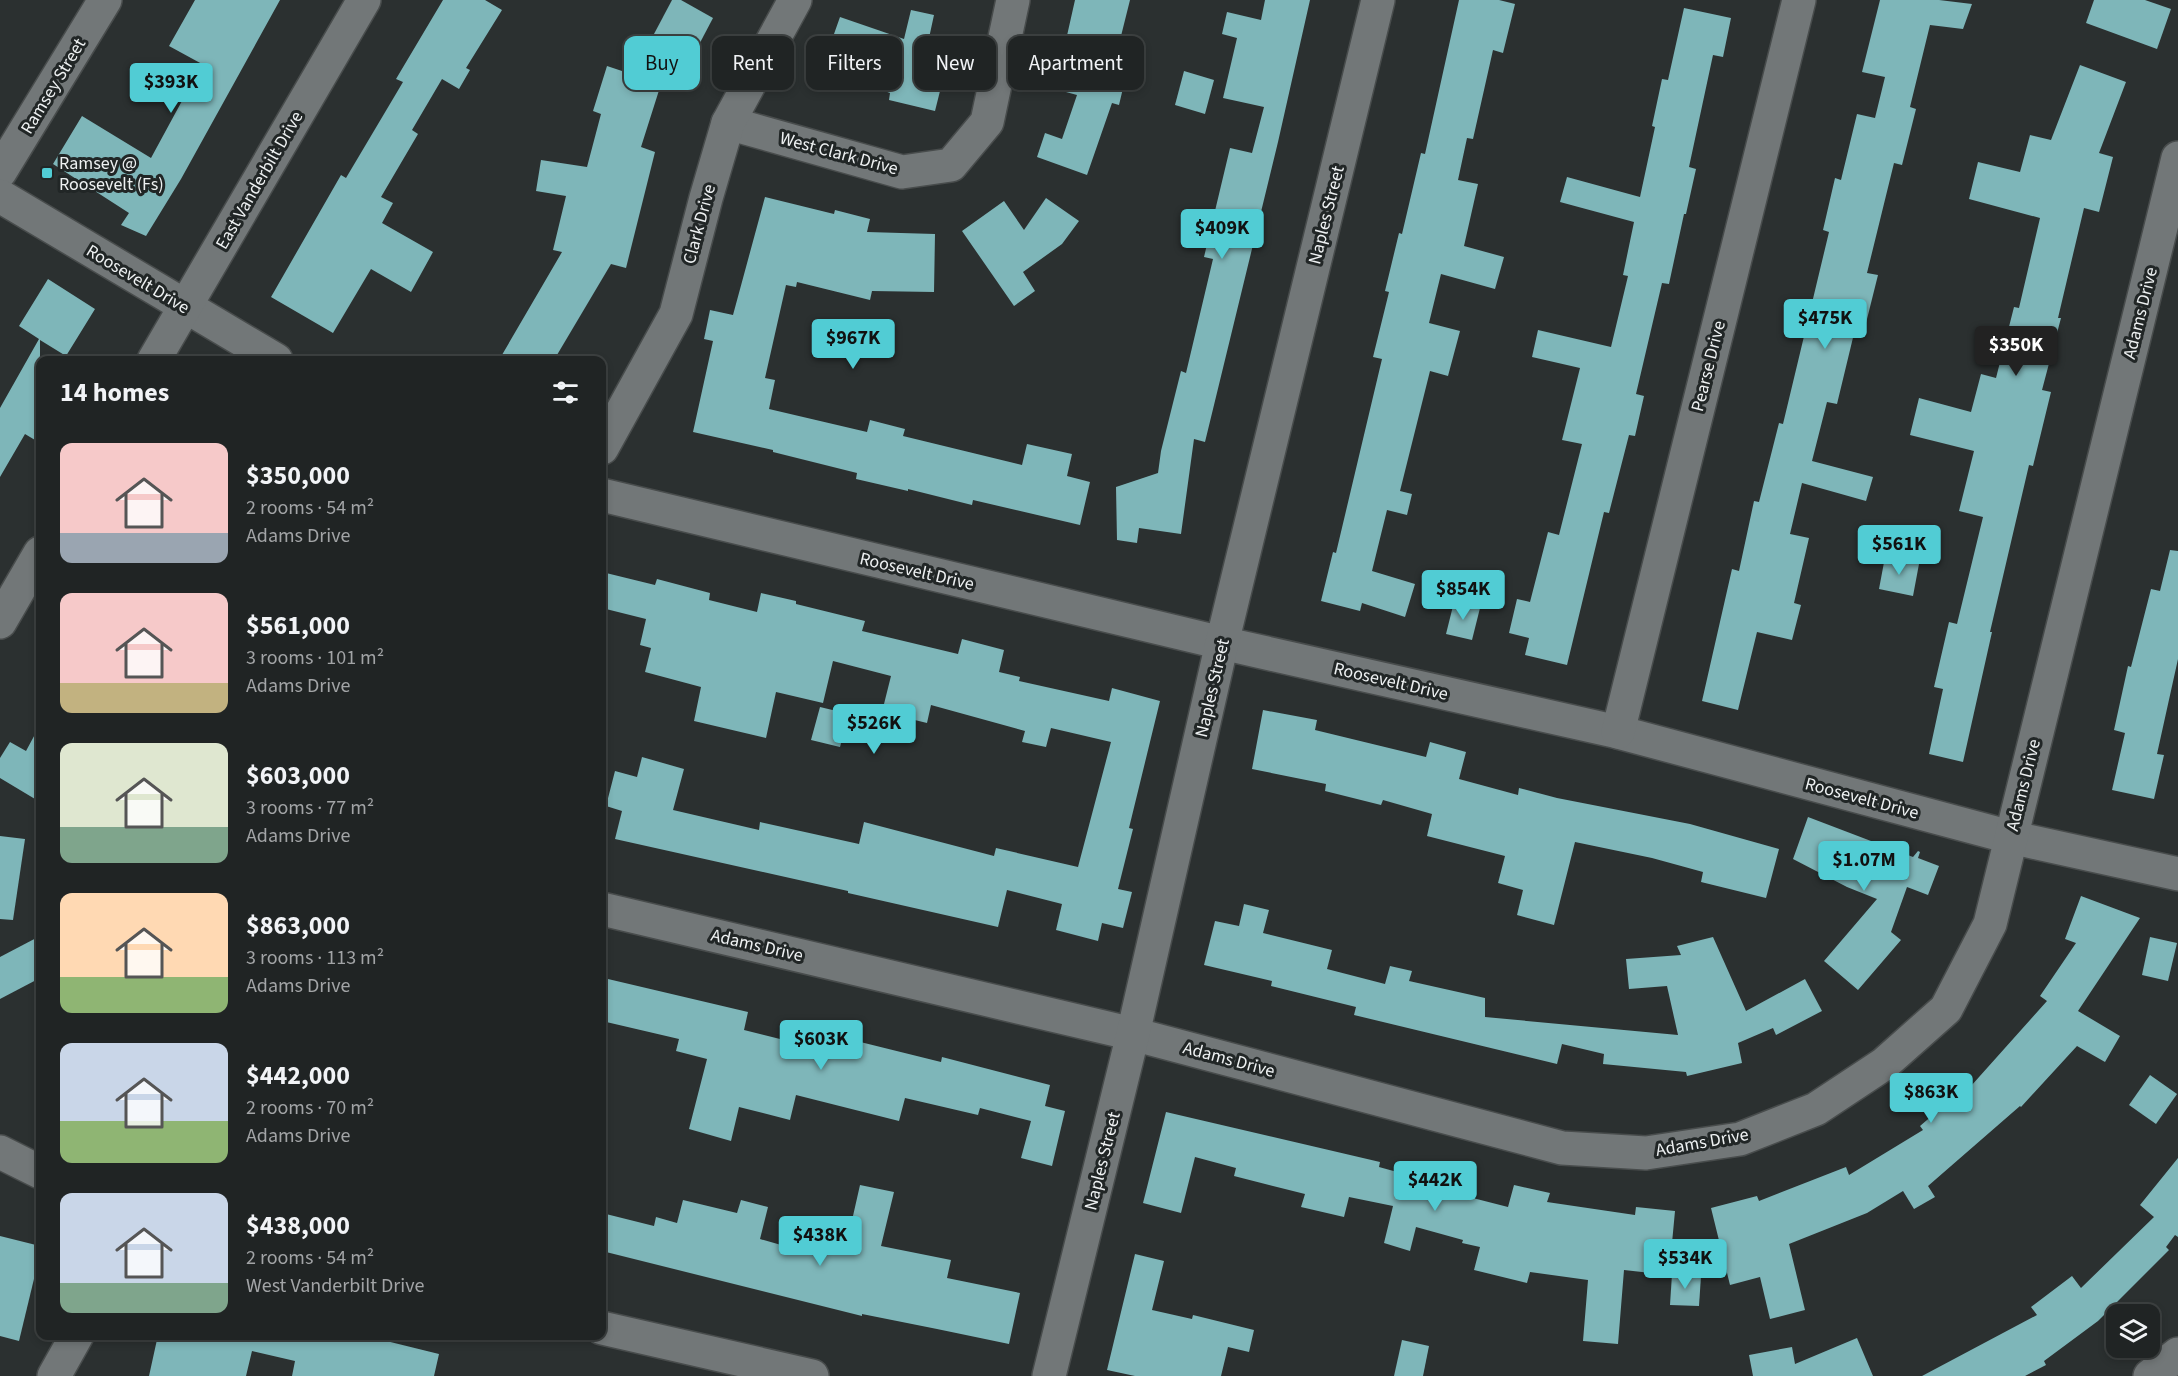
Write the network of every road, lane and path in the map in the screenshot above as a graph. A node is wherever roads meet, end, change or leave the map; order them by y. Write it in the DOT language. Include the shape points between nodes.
graph roads {
  1 [pos="105,0"];
  2 [pos="364,0"];
  3 [pos="795,0"];
  4 [pos="1012,0"];
  5 [pos="1378,0"];
  6 [pos="1799,0"];
  7 [pos="728,123"];
  8 [pos="2178,158"];
  9 [pos="0,172"];
  10 [pos="0,196"];
  11 [pos="185,307"];
  12 [pos="156,356"];
  13 [pos="269,356"];
  14 [pos="606,440"];
  15 [pos="606,496"];
  16 [pos="36,560"];
  17 [pos="0,622"];
  18 [pos="1222,643"];
  19 [pos="1617,732"];
  20 [pos="2010,837"];
  21 [pos="2178,874"];
  22 [pos="606,910"];
  23 [pos="1133,1034"];
  24 [pos="0,1152"];
  25 [pos="36,1171"];
  26 [pos="606,1329"];
  27 [pos="74,1340"];
  28 [pos="2178,1354"];
  29 [pos="54,1376"];
  30 [pos="812,1376"];
  31 [pos="1049,1376"];
  32 [pos="2150,1376"];
  1 -- 9 [label="street, Ramsey Street"];
  2 -- 11 [label="street, East Vanderbilt Drive"];
  3 -- 7 [label="street, Clark Drive"];
  4 -- 7 [label="street, West Clark Drive" via="987,122 951,165 902,172"];
  5 -- 18 [label="street, Naples Street"];
  6 -- 19 [label="street, Pearse Drive"];
  7 -- 14 [label="street, Clark Drive" via="676,314"];
  8 -- 20 [label="street, Adams Drive"];
  10 -- 11 [label="street, Roosevelt Drive"];
  11 -- 12 [label="street, East Vanderbilt Drive"];
  11 -- 13 [label="street, Roosevelt Drive"];
  15 -- 18 [label="street, Roosevelt Drive"];
  16 -- 17 [label="street"];
  18 -- 19 [label="street, Roosevelt Drive"];
  18 -- 23 [label="street, Naples Street"];
  19 -- 20 [label="street, Roosevelt Drive"];
  20 -- 21 [label="street, Roosevelt Drive"];
  20 -- 23 [label="street, Adams Drive" via="1990,924 1946,1009 1884,1064 1816,1109 1740,1139 1646,1153 1562,1148"];
  22 -- 23 [label="street, Adams Drive"];
  23 -- 31 [label="street, Naples Street"];
  24 -- 25 [label="street"];
  26 -- 30 [label="street"];
  27 -- 29 [label="street"];
  28 -- 32 [label="street"];
}
